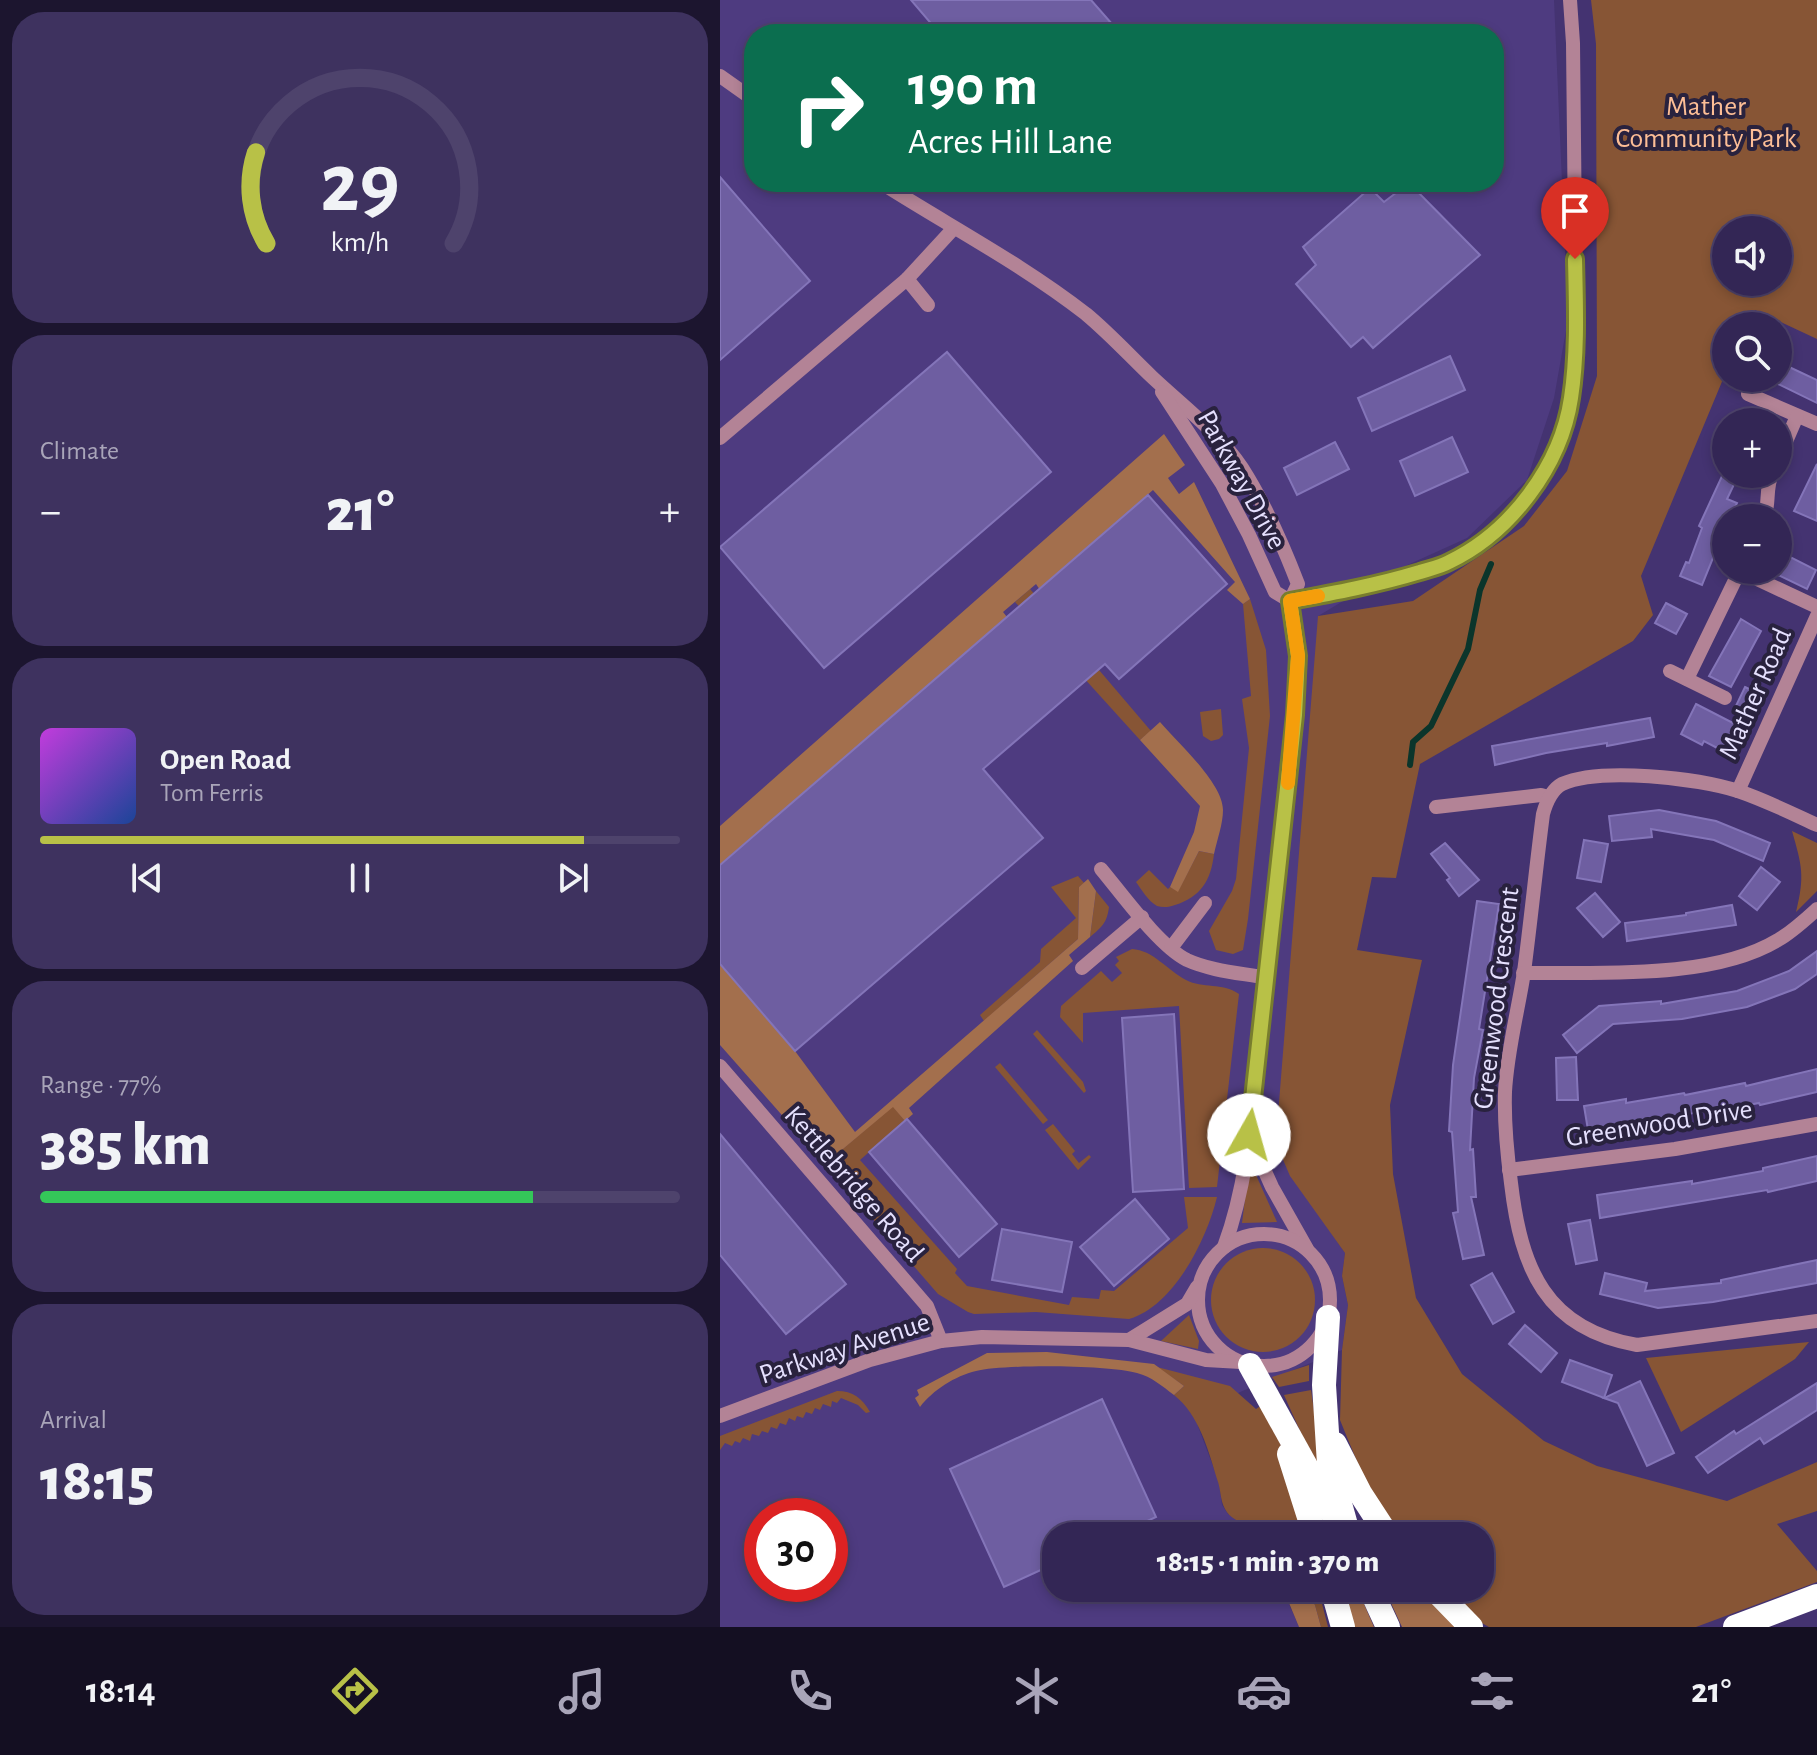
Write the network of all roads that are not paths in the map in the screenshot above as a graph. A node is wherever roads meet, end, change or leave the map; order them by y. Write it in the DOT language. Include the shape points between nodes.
graph roads {
  1 [pos="1570,0"];
  2 [pos="720,76"];
  3 [pos="744,93"];
  4 [pos="896,192"];
  5 [pos="954,228"];
  6 [pos="907,279"];
  7 [pos="928,305"];
  8 [pos="1153,378"];
  9 [pos="1748,394"];
  10 [pos="1797,416"];
  11 [pos="1817,424"];
  12 [pos="1792,428"];
  13 [pos="720,438"];
  14 [pos="1733,584"];
  15 [pos="1769,584"];
  16 [pos="1290,601"];
  17 [pos="1817,607"];
  18 [pos="1817,616"];
  19 [pos="1670,671"];
  20 [pos="1687,679"];
  21 [pos="1725,698"];
  22 [pos="1738,791"];
  23 [pos="1548,797"];
  24 [pos="1436,807"];
  25 [pos="1817,825"];
  26 [pos="1101,869"];
  27 [pos="1205,903"];
  28 [pos="1817,909"];
  29 [pos="1142,917"];
  30 [pos="1171,948"];
  31 [pos="1082,968"];
  32 [pos="1523,973"];
  33 [pos="1267,978"];
  34 [pos="720,1066"];
  35 [pos="1817,1124"];
  36 [pos="1249,1135"];
  37 [pos="1509,1170"];
  38 [pos="1224,1247"];
  39 [pos="1309,1251"];
  40 [pos="1200,1283"];
  41 [pos="1328,1317"];
  42 [pos="1817,1321"];
  43 [pos="1129,1340"];
  44 [pos="941,1341"];
  45 [pos="1245,1363"];
  46 [pos="720,1416"];
  47 [pos="1282,1419"];
  48 [pos="1326,1428"];
  49 [pos="1311,1522"];
  50 [pos="1339,1522"];
  51 [pos="1344,1522"];
  52 [pos="1379,1522"];
  53 [pos="1817,1596"];
  54 [pos="1336,1602"];
  55 [pos="1376,1602"];
  56 [pos="1447,1602"];
  57 [pos="1343,1627"];
  58 [pos="1388,1627"];
  59 [pos="1471,1627"];
  60 [pos="1735,1627"];
  1 -- 16 [label="street" via="1576,339 1571,401 1552,459 1527,501 1490,536 1448,563 1387,582"];
  2 -- 3 [label="street"];
  4 -- 5 [label="street, Parkway Drive"];
  5 -- 6 [label="street"];
  5 -- 8 [label="street, Parkway Drive" via="1083,312"];
  6 -- 7 [label="street"];
  6 -- 13 [label="street"];
  8 -- 16 [label="street, Parkway Drive" via="1226,491 1275,592"];
  8 -- 16 [label="street, Parkway Drive" via="1213,432 1242,468 1298,584"];
  9 -- 10 [label="street"];
  10 -- 11 [label="street"];
  10 -- 12 [label="street"];
  14 -- 20 [label="street"];
  15 -- 17 [label="street"];
  16 -- 33 [label="street, Parkway Drive" via="1298,683"];
  18 -- 22 [label="street, Mather Road"];
  19 -- 20 [label="street"];
  20 -- 21 [label="street"];
  22 -- 23 [label="street" via="1689,778 1587,778 1560,785"];
  22 -- 25 [label="street"];
  23 -- 24 [label="street"];
  23 -- 32 [label="street, Greenwood Crescent"];
  26 -- 29 [label="street"];
  27 -- 30 [label="street"];
  28 -- 32 [label="street" via="1778,940 1736,957 1668,970"];
  29 -- 30 [label="street"];
  29 -- 31 [label="street"];
  30 -- 33 [label="street" via="1201,965"];
  32 -- 37 [label="street, Greenwood Crescent" via="1505,1089"];
  33 -- 36 [label="street, Parkway Drive"];
  34 -- 44 [label="street, Kettlebridge Road" via="927,1306"];
  35 -- 37 [label="street, Greenwood Drive"];
  36 -- 38 [label="street, Parkway Drive" via="1237,1212"];
  36 -- 39 [label="street"];
  37 -- 42 [label="street, Greenwood Crescent" via="1516,1228 1529,1267 1549,1301 1612,1341 1637,1345"];
  38 -- 39 [label="street" via="1265,1234 1292,1240"];
  38 -- 40 [label="street"];
  39 -- 41 [label="street" via="1329,1288"];
  40 -- 43 [label="street" via="1187,1304"];
  40 -- 45 [label="street" via="1201,1320 1213,1342"];
  41 -- 45 [label="street" via="1302,1354 1270,1366"];
  41 -- 48 [label="highway"];
  43 -- 44 [label="street, Parkway Avenue" via="1008,1335"];
  43 -- 45 [label="street, Parkway Avenue" via="1206,1360"];
  44 -- 46 [label="street, Parkway Avenue" via="857,1364"];
  45 -- 47 [label="highway"];
  47 -- 49 [label="highway"];
  47 -- 50 [label="highway"];
  48 -- 51 [label="highway"];
  48 -- 52 [label="highway"];
  53 -- 60 [label="highway"];
  54 -- 57 [label="highway"];
  55 -- 58 [label="highway"];
  56 -- 59 [label="highway"];
}
